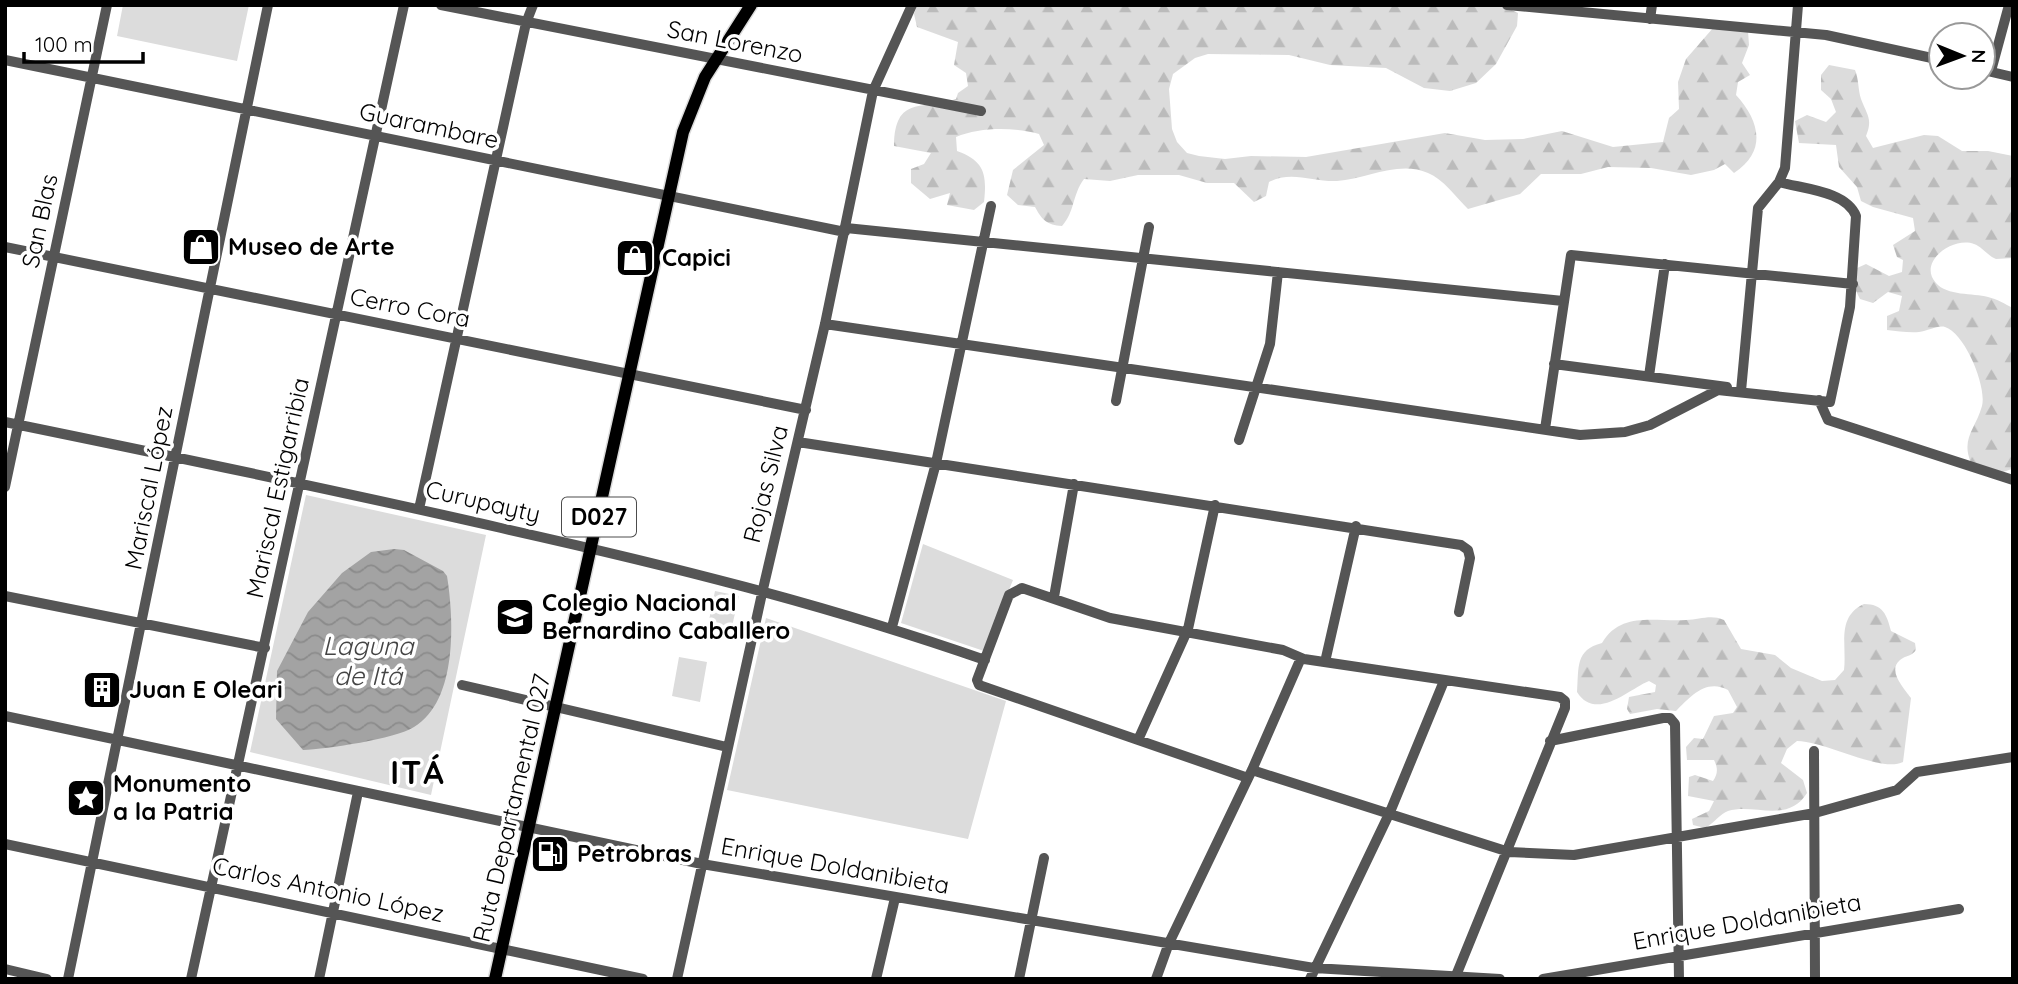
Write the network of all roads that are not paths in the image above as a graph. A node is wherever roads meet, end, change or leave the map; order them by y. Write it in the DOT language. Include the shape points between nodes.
graph roads {
  1 [pos="107,5"];
  2 [pos="268,5"];
  3 [pos="404,5"];
  4 [pos="441,5"];
  5 [pos="533,5"];
  6 [pos="751,5"];
  7 [pos="912,5"];
  8 [pos="1507,5"];
  9 [pos="1652,5"];
  10 [pos="1798,5"];
  11 [pos="2009,5"];
  12 [pos="1650,19"];
  13 [pos="526,23"];
  14 [pos="1796,33"];
  15 [pos="1997,41"];
  16 [pos="1927,57"];
  17 [pos="5,60"];
  18 [pos="715,60"];
  19 [pos="92,78"];
  20 [pos="873,91"];
  21 [pos="246,110"];
  22 [pos="981,111"];
  23 [pos="376,136"];
  24 [pos="496,161"];
  25 [pos="1779,182"];
  26 [pos="669,196"];
  27 [pos="991,206"];
  28 [pos="1149,227"];
  29 [pos="846,230"];
  30 [pos="984,242"];
  31 [pos="5,247"];
  32 [pos="54,257"];
  33 [pos="1143,258"];
  34 [pos="1665,264"];
  35 [pos="1278,272"];
  36 [pos="1752,272"];
  37 [pos="1853,284"];
  38 [pos="210,289"];
  39 [pos="1563,301"];
  40 [pos="336,315"];
  41 [pos="825,324"];
  42 [pos="457,338"];
  43 [pos="964,344"];
  44 [pos="1554,364"];
  45 [pos="1122,367"];
  46 [pos="629,376"];
  47 [pos="1649,376"];
  48 [pos="1255,387"];
  49 [pos="1739,391"];
  50 [pos="1819,400"];
  51 [pos="1116,401"];
  52 [pos="806,410"];
  53 [pos="5,422"];
  54 [pos="18,424"];
  55 [pos="1545,429"];
  56 [pos="1239,440"];
  57 [pos="798,442"];
  58 [pos="177,457"];
  59 [pos="936,463"];
  60 [pos="2013,480"];
  61 [pos="302,482"];
  62 [pos="1074,484"];
  63 [pos="5,487"];
  64 [pos="1215,505"];
  65 [pos="419,509"];
  66 [pos="1356,526"];
  67 [pos="592,548"];
  68 [pos="763,589"];
  69 [pos="5,596"];
  70 [pos="1054,597"];
  71 [pos="1459,612"];
  72 [pos="143,624"];
  73 [pos="891,627"];
  74 [pos="1187,632"];
  75 [pos="265,648"];
  76 [pos="1301,658"];
  77 [pos="985,660"];
  78 [pos="1325,662"];
  79 [pos="1444,681"];
  80 [pos="462,685"];
  81 [pos="557,708"];
  82 [pos="5,716"];
  83 [pos="119,738"];
  84 [pos="1138,740"];
  85 [pos="1550,741"];
  86 [pos="727,747"];
  87 [pos="1814,751"];
  88 [pos="2013,757"];
  89 [pos="239,765"];
  90 [pos="1250,774"];
  91 [pos="358,792"];
  92 [pos="1390,812"];
  93 [pos="1815,813"];
  94 [pos="530,828"];
  95 [pos="1678,836"];
  96 [pos="5,844"];
  97 [pos="1508,852"];
  98 [pos="1044,858"];
  99 [pos="93,864"];
  100 [pos="702,864"];
  101 [pos="211,887"];
  102 [pos="895,898"];
  103 [pos="1959,909"];
  104 [pos="334,912"];
  105 [pos="1031,922"];
  106 [pos="1815,931"];
  107 [pos="1169,943"];
  108 [pos="502,947"];
  109 [pos="1680,953"];
  110 [pos="1314,968"];
  111 [pos="5,969"];
  112 [pos="1455,977"];
  113 [pos="47,979"];
  114 [pos="68,979"];
  115 [pos="191,979"];
  116 [pos="319,979"];
  117 [pos="495,979"];
  118 [pos="643,979"];
  119 [pos="677,979"];
  120 [pos="876,979"];
  121 [pos="1019,979"];
  122 [pos="1156,979"];
  123 [pos="1310,979"];
  124 [pos="1500,979"];
  125 [pos="1543,979"];
  126 [pos="1679,979"];
  127 [pos="1815,979"];
  1 -- 19 [label="street, San Blas"];
  2 -- 21 [label="street, Mariscal López"];
  3 -- 23 [label="street, Mariscal Estigarribia"];
  4 -- 13 [label="street, San Lorenzo"];
  5 -- 13 [label="street"];
  6 -- 18 [label="main road, Ruta Departamental 027 / D027"];
  7 -- 20 [label="street, Rojas Silva"];
  8 -- 12 [label="street"];
  9 -- 12 [label="street"];
  10 -- 14 [label="street"];
  11 -- 15 [label="street"];
  12 -- 14 [label="street"];
  13 -- 18 [label="street, San Lorenzo"];
  13 -- 24 [label="street"];
  14 -- 16 [label="street" via="1856,40"];
  14 -- 25 [label="street" via="1785,168"];
  17 -- 19 [label="street, Guarambare"];
  18 -- 20 [label="street, San Lorenzo"];
  18 -- 26 [label="main road, Ruta Departamental 027 / D027" via="683,132"];
  19 -- 21 [label="street, Guarambare"];
  19 -- 32 [label="street, San Blas"];
  20 -- 22 [label="street, San Lorenzo"];
  20 -- 29 [label="street, Rojas Silva"];
  21 -- 23 [label="street, Guarambare"];
  21 -- 38 [label="street, Mariscal López"];
  23 -- 24 [label="street, Guarambare"];
  23 -- 40 [label="street, Mariscal Estigarribia"];
  24 -- 26 [label="street, Guarambare"];
  24 -- 42 [label="street"];
  25 -- 36 [label="street" via="1758,208"];
  25 -- 37 [label="street" via="1852,204 1857,216"];
  26 -- 29 [label="street, Guarambare"];
  26 -- 46 [label="main road, Ruta Departamental 027 / D027"];
  27 -- 30 [label="street"];
  28 -- 33 [label="street"];
  29 -- 30 [label="street, Guarambare"];
  29 -- 41 [label="street, Rojas Silva"];
  30 -- 33 [label="street, Guarambare"];
  30 -- 43 [label="street"];
  31 -- 32 [label="street, Cerro Cora"];
  32 -- 38 [label="street, Cerro Cora"];
  32 -- 54 [label="street, San Blas"];
  33 -- 35 [label="street, Guarambare"];
  33 -- 45 [label="street"];
  34 -- 36 [label="street"];
  34 -- 39 [label="street" via="1571,255"];
  34 -- 47 [label="street"];
  35 -- 39 [label="street, Guarambare"];
  35 -- 48 [label="street" via="1270,344"];
  36 -- 37 [label="street"];
  36 -- 49 [label="street"];
  37 -- 50 [label="street" via="1830,402"];
  38 -- 40 [label="street, Cerro Cora"];
  38 -- 58 [label="street, Mariscal López"];
  39 -- 44 [label="street"];
  40 -- 42 [label="street, Cerro Cora"];
  40 -- 61 [label="street, Mariscal Estigarribia"];
  41 -- 43 [label="street"];
  41 -- 52 [label="street, Rojas Silva"];
  42 -- 46 [label="street, Cerro Cora"];
  42 -- 65 [label="street"];
  43 -- 45 [label="street"];
  43 -- 59 [label="street"];
  44 -- 47 [label="street"];
  44 -- 55 [label="street"];
  45 -- 48 [label="street"];
  45 -- 51 [label="street"];
  46 -- 52 [label="street, Cerro Cora"];
  46 -- 67 [label="main road, Ruta Departamental 027 / D027"];
  47 -- 49 [label="street"];
  48 -- 55 [label="street"];
  48 -- 56 [label="street"];
  49 -- 50 [label="street"];
  49 -- 55 [label="street" via="1718,390 1701,396 1650,425 1625,432 1580,435"];
  50 -- 60 [label="street" via="1828,420"];
  52 -- 57 [label="street, Rojas Silva"];
  53 -- 54 [label="street, Curupayty"];
  54 -- 58 [label="street, Curupayty"];
  54 -- 63 [label="street, San Blas"];
  57 -- 59 [label="street"];
  57 -- 68 [label="street, Rojas Silva"];
  58 -- 61 [label="street, Curupayty"];
  58 -- 72 [label="street, Mariscal López"];
  59 -- 62 [label="street"];
  59 -- 73 [label="street"];
  61 -- 65 [label="street, Curupayty"];
  61 -- 75 [label="street, Mariscal Estigarribia"];
  62 -- 64 [label="street"];
  62 -- 70 [label="street"];
  64 -- 66 [label="street"];
  64 -- 74 [label="street"];
  65 -- 67 [label="street, Curupayty"];
  66 -- 71 [label="street" via="1468,550"];
  66 -- 78 [label="street"];
  67 -- 68 [label="street, Curupayty"];
  67 -- 81 [label="main road, Ruta Departamental 027 / D027"];
  68 -- 73 [label="street, Curupayty"];
  68 -- 86 [label="street, Rojas Silva"];
  69 -- 72 [label="street"];
  70 -- 74 [label="street" via="1110,618"];
  70 -- 77 [label="street" via="1014,590"];
  72 -- 75 [label="street"];
  72 -- 83 [label="street, Mariscal López"];
  73 -- 77 [label="street, Curupayty"];
  74 -- 76 [label="street" via="1283,650"];
  74 -- 84 [label="street"];
  75 -- 89 [label="street, Mariscal Estigarribia"];
  76 -- 78 [label="street"];
  76 -- 90 [label="street"];
  77 -- 84 [label="street" via="979,685"];
  78 -- 79 [label="street"];
  79 -- 85 [label="street" via="1560,697 1565,708"];
  79 -- 92 [label="street"];
  80 -- 81 [label="street"];
  81 -- 86 [label="street"];
  81 -- 94 [label="main road, Ruta Departamental 027 / D027"];
  82 -- 83 [label="street, Enrique Doldanibieta"];
  83 -- 89 [label="street, Enrique Doldanibieta"];
  83 -- 99 [label="street, Mariscal López"];
  84 -- 90 [label="street"];
  85 -- 95 [label="street" via="1670,718 1675,724"];
  85 -- 97 [label="street"];
  86 -- 100 [label="street, Rojas Silva"];
  87 -- 93 [label="street"];
  88 -- 93 [label="street" via="1916,772 1897,790"];
  89 -- 91 [label="street, Enrique Doldanibieta"];
  89 -- 101 [label="street, Mariscal Estigarribia"];
  90 -- 92 [label="street"];
  90 -- 107 [label="street"];
  91 -- 94 [label="street, Enrique Doldanibieta"];
  91 -- 104 [label="street"];
  92 -- 97 [label="street"];
  92 -- 110 [label="street"];
  93 -- 95 [label="street"];
  93 -- 106 [label="street"];
  94 -- 100 [label="street, Enrique Doldanibieta"];
  94 -- 108 [label="main road, Ruta Departamental 027 / D027"];
  95 -- 97 [label="street" via="1574,855"];
  95 -- 109 [label="street"];
  96 -- 99 [label="street, Carlos Antonio López"];
  97 -- 112 [label="street"];
  98 -- 105 [label="street"];
  99 -- 101 [label="street, Carlos Antonio López"];
  99 -- 114 [label="street, Mariscal López"];
  100 -- 102 [label="street, Enrique Doldanibieta"];
  100 -- 119 [label="street, Rojas Silva"];
  101 -- 104 [label="street, Carlos Antonio López"];
  101 -- 115 [label="street, Mariscal Estigarribia"];
  102 -- 105 [label="street, Enrique Doldanibieta"];
  102 -- 120 [label="street"];
  103 -- 106 [label="street, Enrique Doldanibieta"];
  104 -- 108 [label="street, Carlos Antonio López"];
  104 -- 116 [label="street"];
  105 -- 107 [label="street, Enrique Doldanibieta"];
  105 -- 121 [label="street"];
  106 -- 109 [label="street, Enrique Doldanibieta"];
  106 -- 127 [label="street"];
  107 -- 110 [label="street, Enrique Doldanibieta"];
  107 -- 122 [label="street"];
  108 -- 117 [label="main road, Ruta Departamental 027 / D027"];
  108 -- 118 [label="street, Carlos Antonio López"];
  109 -- 125 [label="street, Enrique Doldanibieta"];
  109 -- 126 [label="street"];
  110 -- 112 [label="street, Enrique Doldanibieta"];
  110 -- 123 [label="street"];
  111 -- 113 [label="street"];
  112 -- 124 [label="street, Enrique Doldanibieta"];
}
